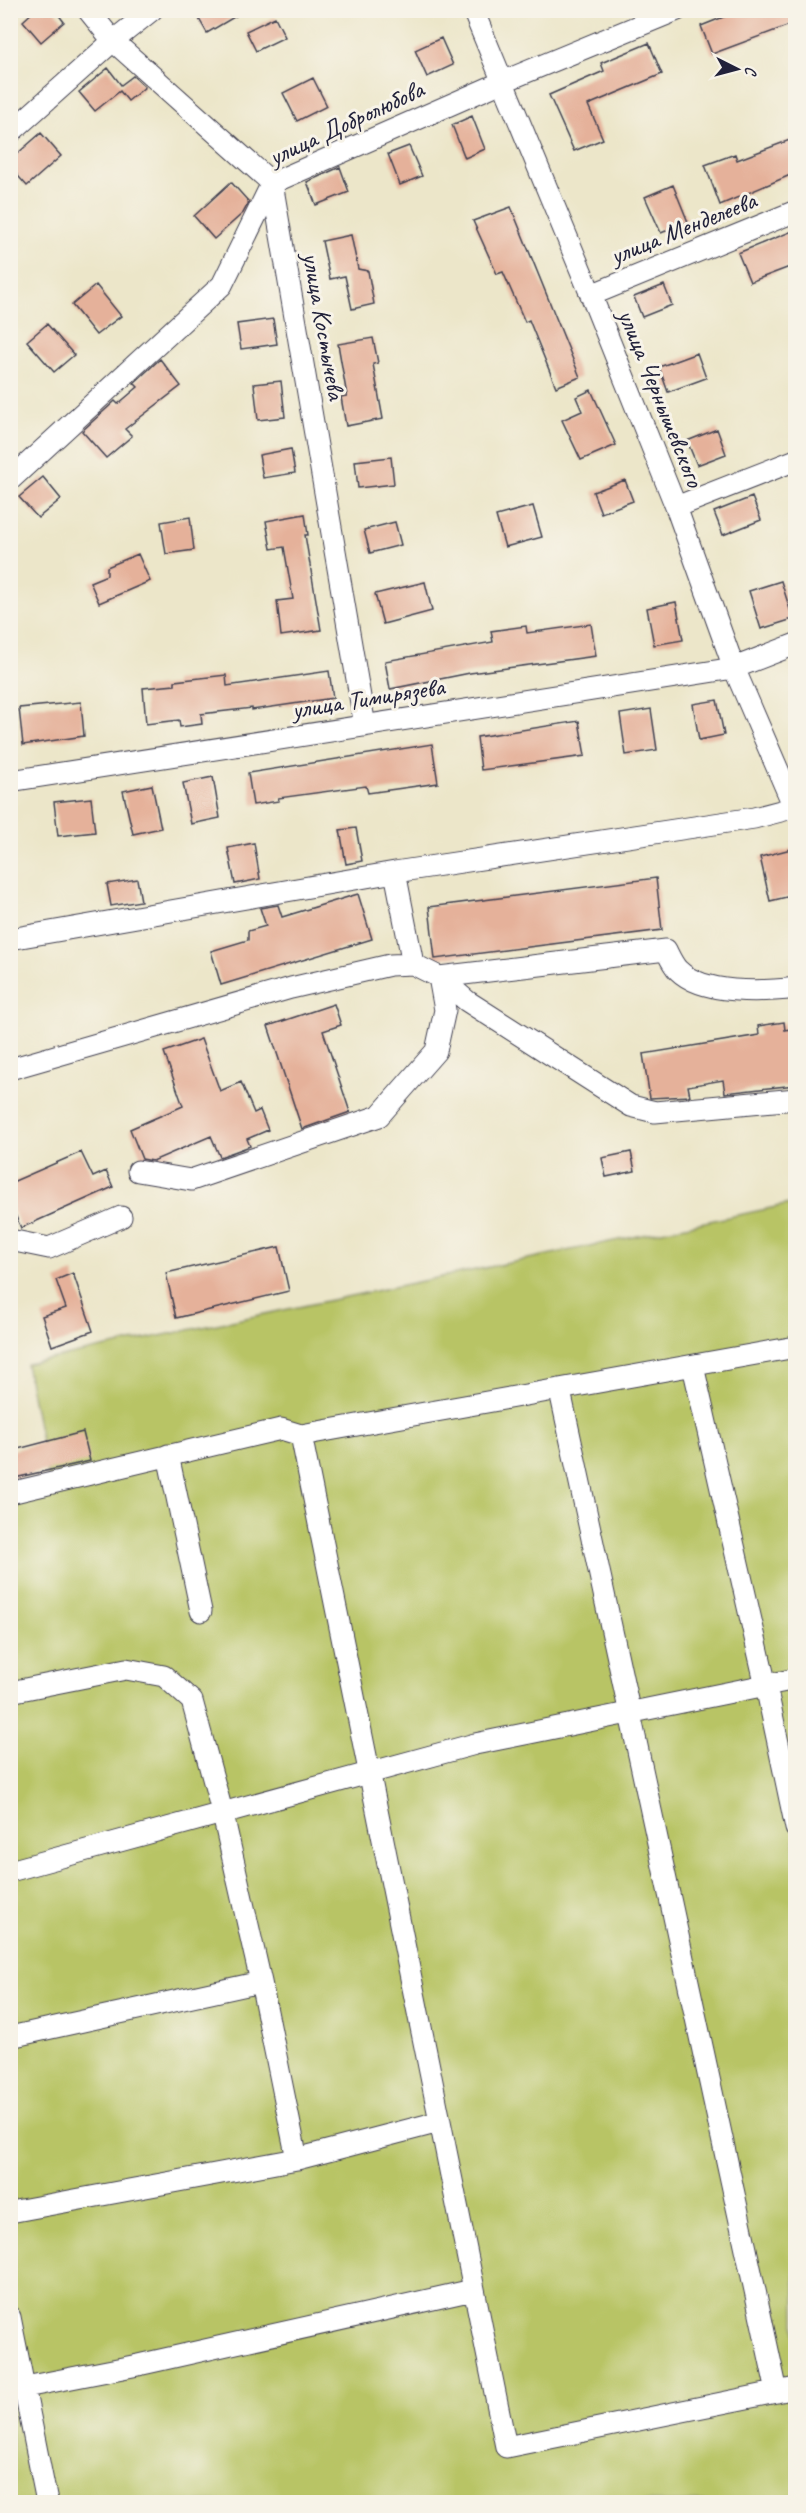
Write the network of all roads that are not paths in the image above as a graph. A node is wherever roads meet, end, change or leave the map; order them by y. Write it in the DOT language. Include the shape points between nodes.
graph roads {
  1 [pos="88,10"];
  2 [pos="152,10"];
  3 [pos="473,10"];
  4 [pos="677,10"];
  5 [pos="113,41"];
  6 [pos="502,82"];
  7 [pos="10,133"];
  8 [pos="272,183"];
  9 [pos="795,211"];
  10 [pos="591,295"];
  11 [pos="795,460"];
  12 [pos="10,480"];
  13 [pos="676,507"];
  14 [pos="795,644"];
  15 [pos="734,668"];
  16 [pos="365,726"];
  17 [pos="10,781"];
  18 [pos="795,807"];
  19 [pos="395,872"];
  20 [pos="10,939"];
  21 [pos="413,964"];
  22 [pos="439,977"];
  23 [pos="795,988"];
  24 [pos="10,1069"];
  25 [pos="795,1099"];
  26 [pos="138,1172"];
  27 [pos="121,1217"];
  28 [pos="10,1240"];
  29 [pos="795,1347"];
  30 [pos="693,1366"];
  31 [pos="560,1390"];
  32 [pos="301,1435"];
  33 [pos="168,1455"];
  34 [pos="21,1490"];
  35 [pos="201,1611"];
  36 [pos="795,1679"];
  37 [pos="766,1686"];
  38 [pos="10,1692"];
  39 [pos="630,1713"];
  40 [pos="369,1774"];
  41 [pos="223,1815"];
  42 [pos="795,1828"];
  43 [pos="10,1871"];
  44 [pos="261,1982"];
  45 [pos="10,2037"];
  46 [pos="439,2122"];
  47 [pos="297,2159"];
  48 [pos="10,2212"];
  49 [pos="473,2290"];
  50 [pos="10,2317"];
  51 [pos="18,2388"];
  52 [pos="786,2390"];
  53 [pos="47,2502"];
  1 -- 5 [label="street"];
  2 -- 5 [label="street"];
  3 -- 6 [label="street, улица Чернышевского"];
  4 -- 6 [label="street, улица Добролюбова"];
  5 -- 7 [label="street"];
  5 -- 8 [label="street"];
  6 -- 8 [label="street, улица Добролюбова"];
  6 -- 10 [label="street, улица Чернышевского"];
  8 -- 12 [label="street, улица Добролюбова" via="222,285"];
  8 -- 16 [label="street, улица Костычева"];
  9 -- 10 [label="street, улица Менделеева"];
  10 -- 13 [label="street, улица Чернышевского"];
  11 -- 13 [label="street"];
  13 -- 15 [label="street, улица Чернышевского"];
  14 -- 15 [label="street, улица Тимирязева"];
  15 -- 16 [label="street, улица Тимирязева"];
  15 -- 18 [label="street, улица Чернышевского"];
  16 -- 17 [label="street, улица Тимирязева"];
  18 -- 19 [label="street" via="754,818"];
  19 -- 20 [label="street"];
  19 -- 21 [label="street"];
  21 -- 22 [label="street"];
  21 -- 24 [label="street" via="390,965 291,988"];
  22 -- 23 [label="street" via="666,950 677,970 702,985 765,992"];
  22 -- 25 [label="street" via="467,1001 631,1106 655,1112"];
  22 -- 26 [label="street" via="445,1010 436,1051 379,1116 191,1180"];
  27 -- 28 [label="street" via="49,1248"];
  29 -- 30 [label="street"];
  30 -- 31 [label="street"];
  30 -- 37 [label="street"];
  31 -- 32 [label="street"];
  31 -- 39 [label="street"];
  32 -- 33 [label="street" via="281,1429"];
  32 -- 40 [label="street"];
  33 -- 34 [label="street"];
  33 -- 35 [label="street"];
  36 -- 37 [label="street"];
  37 -- 39 [label="street"];
  37 -- 42 [label="street"];
  38 -- 41 [label="street" via="126,1669 164,1676 192,1701"];
  39 -- 40 [label="street" via="475,1744"];
  39 -- 52 [label="street"];
  40 -- 41 [label="street"];
  40 -- 46 [label="street"];
  41 -- 43 [label="street"];
  41 -- 44 [label="street"];
  44 -- 45 [label="street"];
  44 -- 47 [label="street"];
  46 -- 47 [label="street"];
  46 -- 49 [label="street"];
  47 -- 48 [label="street"];
  49 -- 51 [label="street"];
  49 -- 52 [label="street" via="506,2447"];
  50 -- 51 [label="street"];
  51 -- 53 [label="street"];
}
